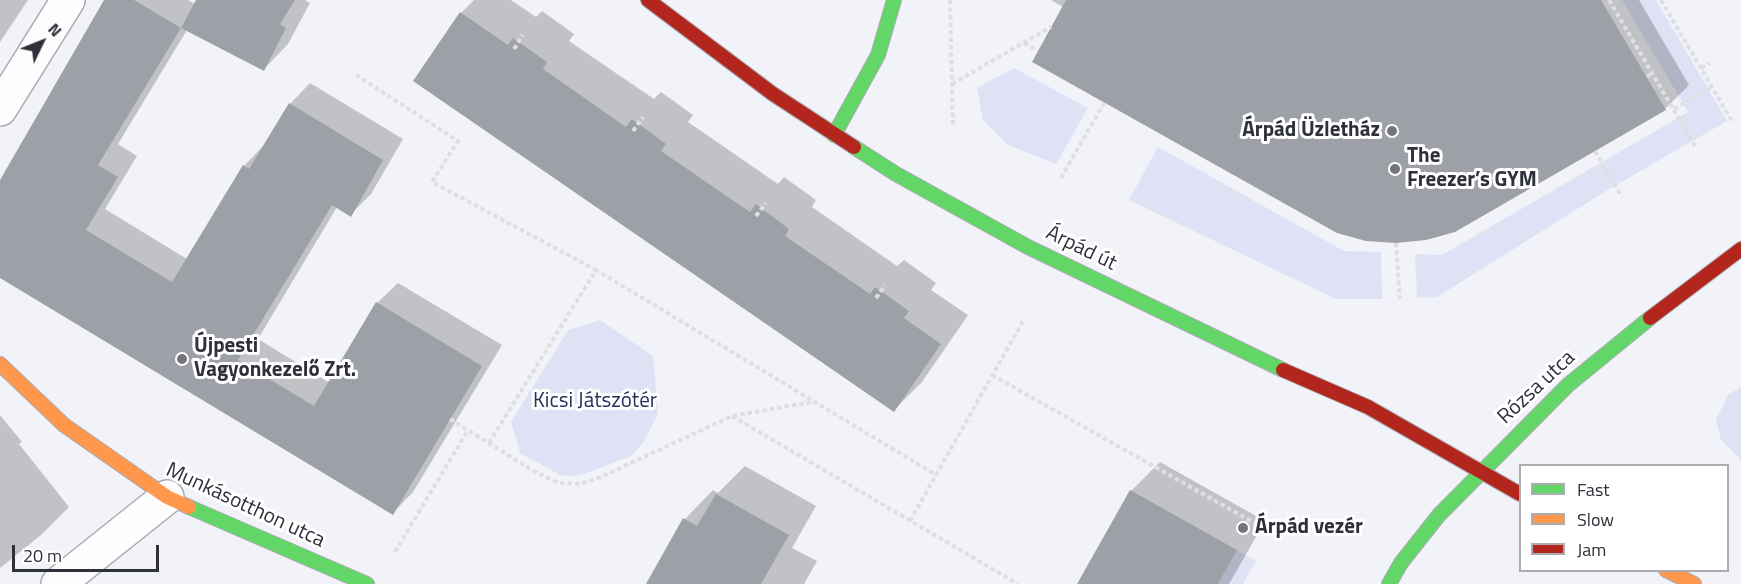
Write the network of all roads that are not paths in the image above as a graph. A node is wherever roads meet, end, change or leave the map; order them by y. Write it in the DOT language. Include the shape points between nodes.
graph roads {
  1 [pos="68,0"];
  2 [pos="648,0"];
  3 [pos="894,0"];
  4 [pos="0,109"];
  5 [pos="834,135"];
  6 [pos="1741,249"];
  7 [pos="0,364"];
  8 [pos="1480,472"];
  9 [pos="1519,493"];
  10 [pos="166,497"];
  11 [pos="1670,572"];
  12 [pos="58,584"];
  13 [pos="367,584"];
  14 [pos="1389,584"];
  15 [pos="1694,584"];
  1 -- 4 [label="street"];
  2 -- 5 [label="street, Árpád út"];
  3 -- 5 [label="street" via="878,55"];
  5 -- 8 [label="street, Árpád út" via="1028,247 1368,407"];
  6 -- 8 [label="street, Rózsa utca" via="1676,296 1568,385"];
  7 -- 10 [label="street, Munkásotthon utca" via="64,425"];
  8 -- 9 [label="street, Árpád út"];
  8 -- 14 [label="street, Rózsa utca" via="1439,515"];
  10 -- 12 [label="street"];
  10 -- 13 [label="street, Munkásotthon utca"];
  11 -- 15 [label="street"];
}
